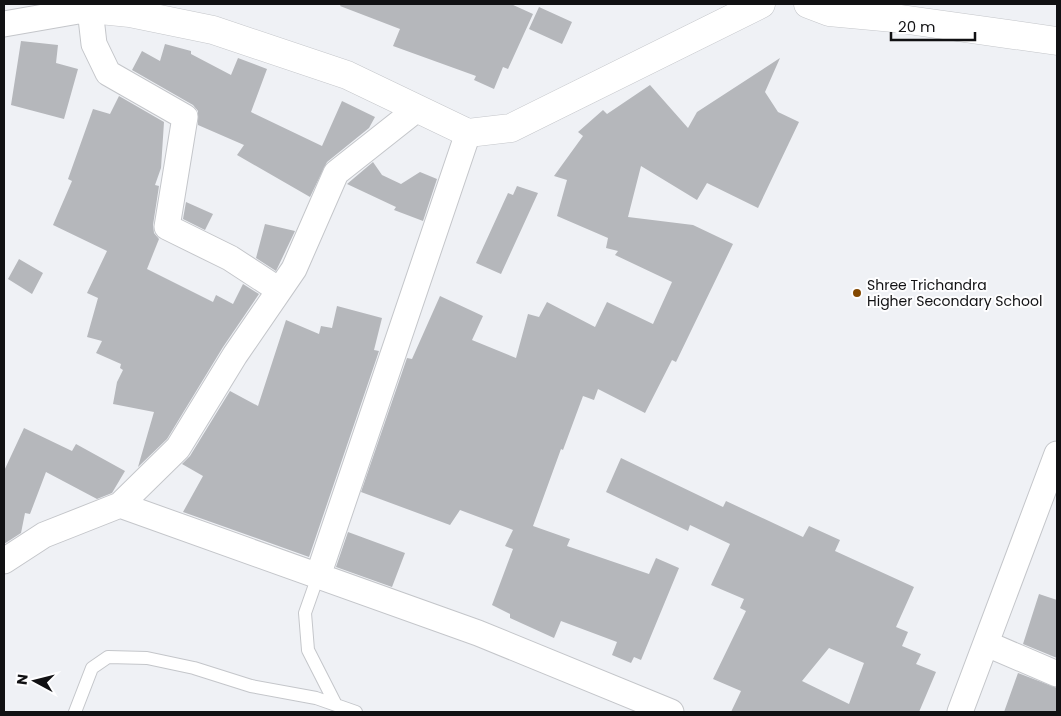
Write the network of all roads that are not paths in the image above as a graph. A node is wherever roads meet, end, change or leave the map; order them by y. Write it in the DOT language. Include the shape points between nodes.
graph roads {
  1 [pos="762,4"];
  2 [pos="808,4"];
  3 [pos="86,6"];
  4 [pos="132,9"];
  5 [pos="892,11"];
  6 [pos="4,24"];
  7 [pos="1057,41"];
  8 [pos="417,109"];
  9 [pos="468,133"];
  10 [pos="279,290"];
  11 [pos="1057,454"];
  12 [pos="120,505"];
  13 [pos="4,561"];
  14 [pos="318,576"];
  15 [pos="987,644"];
  16 [pos="1057,674"];
  17 [pos="336,705"];
  18 [pos="75,712"];
  19 [pos="356,712"];
  20 [pos="671,712"];
  21 [pos="960,712"];
  1 -- 9 [label="main road" via="511,128"];
  2 -- 5 [label="main road" via="829,12"];
  3 -- 4 [label="main road"];
  3 -- 6 [label="street"];
  3 -- 10 [label="street" via="94,44 108,73 185,117 167,227 230,258"];
  4 -- 8 [label="main road" via="214,30 347,75"];
  5 -- 7 [label="main road"];
  8 -- 9 [label="main road"];
  8 -- 10 [label="street" via="336,173 294,269"];
  9 -- 14 [label="street"];
  10 -- 12 [label="street" via="178,448"];
  11 -- 15 [label="street"];
  12 -- 13 [label="street" via="44,535"];
  12 -- 14 [label="street"];
  14 -- 17 [label="lane" via="305,613 308,650"];
  14 -- 20 [label="street" via="478,633"];
  15 -- 16 [label="street"];
  15 -- 21 [label="street"];
  17 -- 18 [label="lane" via="147,658 108,657 92,668"];
  17 -- 19 [label="lane"];
}
